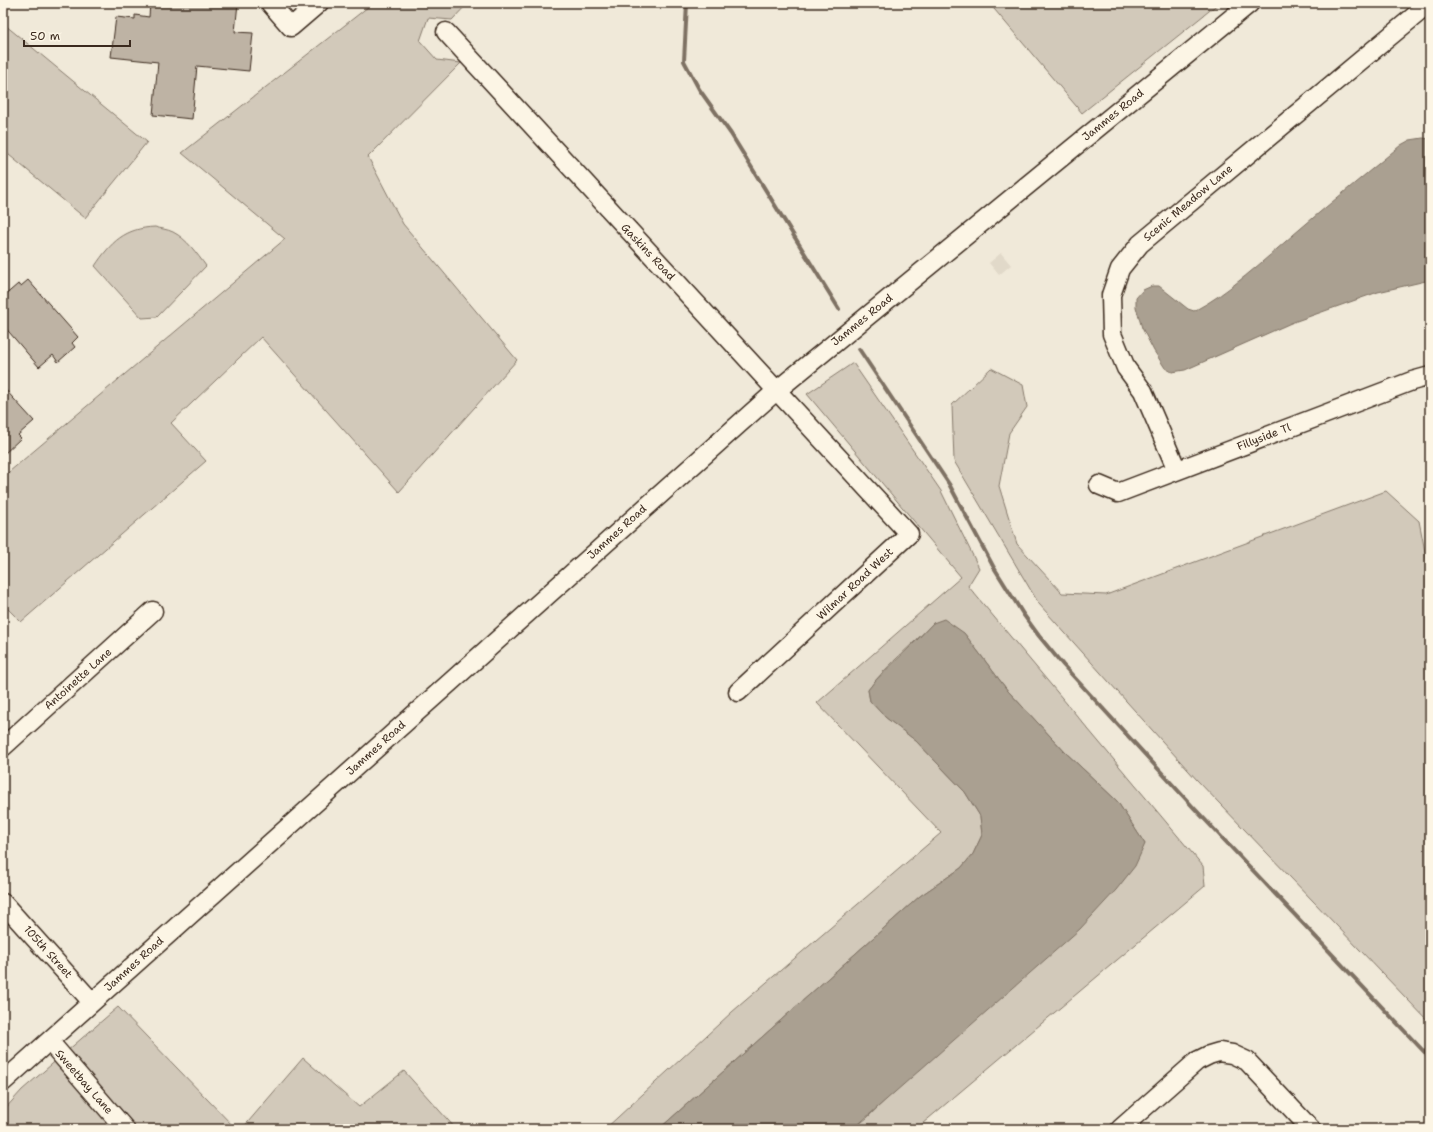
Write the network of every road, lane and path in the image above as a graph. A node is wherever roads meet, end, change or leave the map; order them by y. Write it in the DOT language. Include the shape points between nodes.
graph roads {
  1 [pos="270,3"];
  2 [pos="319,3"];
  3 [pos="1250,3"];
  4 [pos="1430,3"];
  5 [pos="446,32"];
  6 [pos="1430,376"];
  7 [pos="776,391"];
  8 [pos="1177,470"];
  9 [pos="850,471"];
  10 [pos="1099,485"];
  11 [pos="153,612"];
  12 [pos="738,692"];
  13 [pos="3,747"];
  14 [pos="3,903"];
  15 [pos="92,1002"];
  16 [pos="49,1041"];
  17 [pos="3,1082"];
  18 [pos="119,1127"];
  19 [pos="1120,1129"];
  20 [pos="1311,1129"];
  1 -- 2 [label="street" via="291,27"];
  3 -- 7 [label="street, Jammes Road"];
  4 -- 8 [label="street, Scenic Meadow Lane" via="1140,244 1120,269 1111,295 1112,334 1126,368 1143,391"];
  5 -- 7 [label="street, Gaskins Road"];
  6 -- 8 [label="street, Fillyside Tl"];
  7 -- 9 [label="street, Gaskins Road"];
  7 -- 15 [label="street, Jammes Road"];
  8 -- 10 [label="street, Fillyside Tl" via="1118,494"];
  9 -- 12 [label="street, Wilmar Road West" via="909,534"];
  11 -- 13 [label="street, Antoinette Lane"];
  14 -- 15 [label="street, 105th Street"];
  15 -- 16 [label="street, Jammes Road"];
  16 -- 17 [label="street, Jammes Road"];
  16 -- 18 [label="street, Sweetbay Lane"];
  19 -- 20 [label="street" via="1197,1061 1219,1052 1232,1054 1247,1061"];
}
